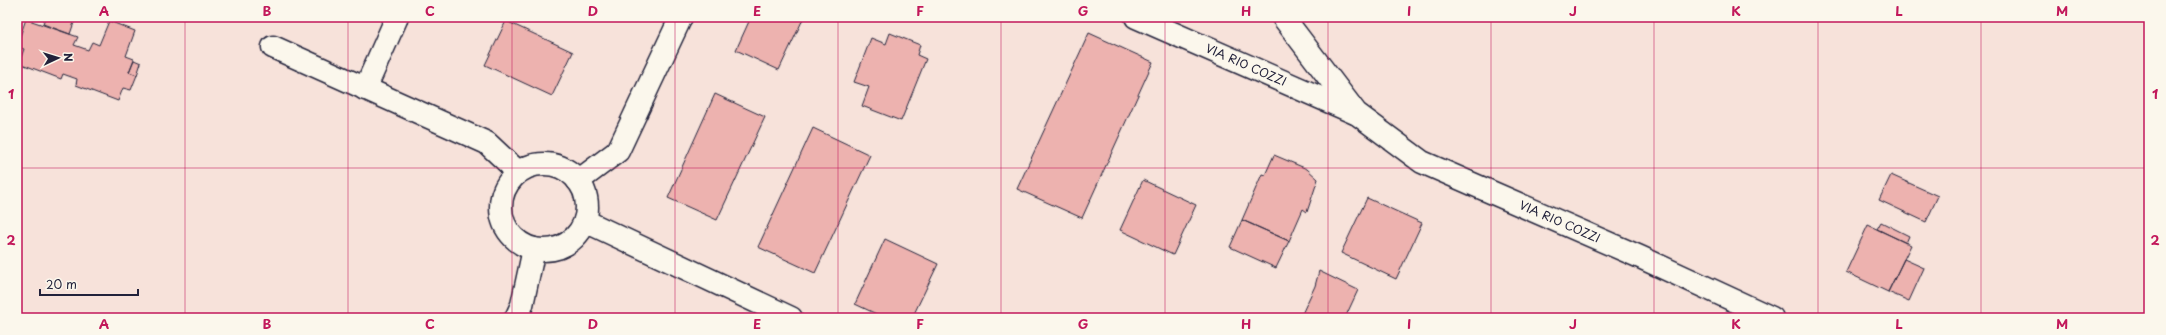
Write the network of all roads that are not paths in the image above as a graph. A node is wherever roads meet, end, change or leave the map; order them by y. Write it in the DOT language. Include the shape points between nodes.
graph roads {
  1 [pos="397,17"];
  2 [pos="681,17"];
  3 [pos="1136,17"];
  4 [pos="1283,17"];
  5 [pos="272,47"];
  6 [pos="365,89"];
  7 [pos="1356,113"];
  8 [pos="518,172"];
  9 [pos="578,181"];
  10 [pos="585,221"];
  11 [pos="534,249"];
  12 [pos="516,318"];
  13 [pos="791,318"];
  14 [pos="1772,318"];
  1 -- 6 [label="street"];
  2 -- 9 [label="street" via="618,151"];
  3 -- 7 [label="street, VIA RIO COZZI"];
  4 -- 7 [label="street, VIA RIO COZZI"];
  5 -- 6 [label="street"];
  6 -- 8 [label="street" via="486,143"];
  7 -- 14 [label="street, VIA RIO COZZI" via="1422,162"];
  8 -- 9 [label="street" via="527,167 550,164 561,167"];
  8 -- 11 [label="street" via="502,195 501,209 510,234 521,244"];
  9 -- 10 [label="street" via="587,200"];
  10 -- 11 [label="street" via="579,233 570,242 559,248"];
  10 -- 13 [label="street"];
  11 -- 12 [label="street" via="522,305"];
}
